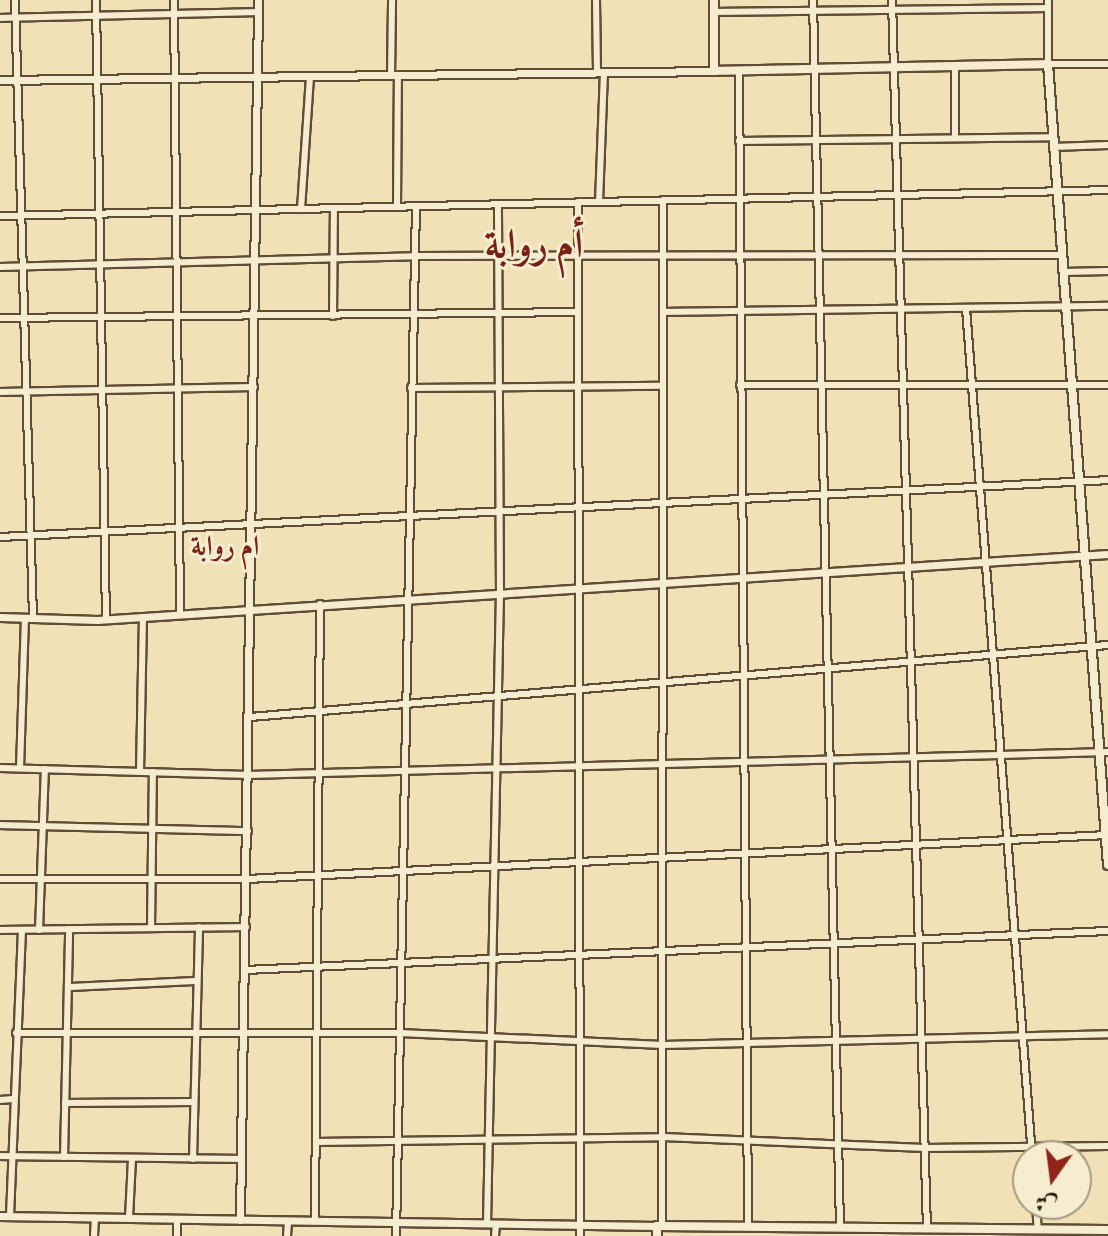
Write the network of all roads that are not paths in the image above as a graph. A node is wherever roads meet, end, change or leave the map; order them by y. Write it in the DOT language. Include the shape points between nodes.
graph roads {
  1 [pos="15,0"];
  2 [pos="96,0"];
  3 [pos="174,0"];
  4 [pos="258,0"];
  5 [pos="392,0"];
  6 [pos="596,0"];
  7 [pos="714,0"];
  8 [pos="892,3"];
  9 [pos="813,4"];
  10 [pos="1048,4"];
  11 [pos="258,12"];
  12 [pos="714,12"];
  13 [pos="174,14"];
  14 [pos="96,16"];
  15 [pos="0,18"];
  16 [pos="15,19"];
  17 [pos="1048,64"];
  18 [pos="1108,64"];
  19 [pos="955,66"];
  20 [pos="893,68"];
  21 [pos="813,70"];
  22 [pos="714,71"];
  23 [pos="739,71"];
  24 [pos="600,73"];
  25 [pos="395,76"];
  26 [pos="258,77"];
  27 [pos="310,77"];
  28 [pos="176,78"];
  29 [pos="96,79"];
  30 [pos="0,80"];
  31 [pos="18,80"];
  32 [pos="896,137"];
  33 [pos="955,137"];
  34 [pos="1053,137"];
  35 [pos="814,138"];
  36 [pos="739,141"];
  37 [pos="1108,145"];
  38 [pos="1054,147"];
  39 [pos="1108,190"];
  40 [pos="1057,191"];
  41 [pos="898,195"];
  42 [pos="816,197"];
  43 [pos="739,199"];
  44 [pos="663,200"];
  45 [pos="578,202"];
  46 [pos="599,202"];
  47 [pos="498,204"];
  48 [pos="416,206"];
  49 [pos="397,207"];
  50 [pos="334,208"];
  51 [pos="301,209"];
  52 [pos="256,210"];
  53 [pos="179,212"];
  54 [pos="99,214"];
  55 [pos="0,216"];
  56 [pos="21,216"];
  57 [pos="498,255"];
  58 [pos="578,255"];
  59 [pos="817,255"];
  60 [pos="1061,255"];
  61 [pos="415,256"];
  62 [pos="663,256"];
  63 [pos="739,256"];
  64 [pos="900,256"];
  65 [pos="334,258"];
  66 [pos="256,259"];
  67 [pos="179,263"];
  68 [pos="100,264"];
  69 [pos="23,266"];
  70 [pos="0,267"];
  71 [pos="1108,271"];
  72 [pos="1063,272"];
  73 [pos="1065,306"];
  74 [pos="1108,306"];
  75 [pos="966,308"];
  76 [pos="902,310"];
  77 [pos="740,311"];
  78 [pos="818,311"];
  79 [pos="578,312"];
  80 [pos="663,312"];
  81 [pos="499,313"];
  82 [pos="413,314"];
  83 [pos="333,316"];
  84 [pos="24,317"];
  85 [pos="0,318"];
  86 [pos="255,318"];
  87 [pos="101,319"];
  88 [pos="179,319"];
  89 [pos="740,385"];
  90 [pos="819,385"];
  91 [pos="904,385"];
  92 [pos="972,385"];
  93 [pos="1071,385"];
  94 [pos="1108,385"];
  95 [pos="663,386"];
  96 [pos="254,387"];
  97 [pos="499,387"];
  98 [pos="411,388"];
  99 [pos="180,390"];
  100 [pos="579,391"];
  101 [pos="0,392"];
  102 [pos="26,392"];
  103 [pos="103,392"];
  104 [pos="1108,480"];
  105 [pos="1078,482"];
  106 [pos="977,487"];
  107 [pos="908,490"];
  108 [pos="821,495"];
  109 [pos="740,499"];
  110 [pos="663,503"];
  111 [pos="579,508"];
  112 [pos="500,512"];
  113 [pos="407,516"];
  114 [pos="253,524"];
  115 [pos="180,528"];
  116 [pos="105,532"];
  117 [pos="31,536"];
  118 [pos="0,537"];
  119 [pos="1108,554"];
  120 [pos="1083,555"];
  121 [pos="984,562"];
  122 [pos="911,567"];
  123 [pos="822,573"];
  124 [pos="740,579"];
  125 [pos="663,584"];
  126 [pos="580,590"];
  127 [pos="500,595"];
  128 [pos="409,596"];
  129 [pos="320,604"];
  130 [pos="252,611"];
  131 [pos="180,615"];
  132 [pos="0,617"];
  133 [pos="143,617"];
  134 [pos="29,618"];
  135 [pos="106,620"];
  136 [pos="1108,645"];
  137 [pos="1091,647"];
  138 [pos="991,655"];
  139 [pos="913,663"];
  140 [pos="825,668"];
  141 [pos="741,677"];
  142 [pos="665,681"];
  143 [pos="580,687"];
  144 [pos="498,696"];
  145 [pos="407,706"];
  146 [pos="320,713"];
  147 [pos="250,717"];
  148 [pos="1104,752"];
  149 [pos="915,755"];
  150 [pos="999,755"];
  151 [pos="828,757"];
  152 [pos="742,761"];
  153 [pos="666,763"];
  154 [pos="580,764"];
  155 [pos="0,768"];
  156 [pos="20,768"];
  157 [pos="405,768"];
  158 [pos="496,768"];
  159 [pos="45,769"];
  160 [pos="140,772"];
  161 [pos="153,772"];
  162 [pos="320,772"];
  163 [pos="249,775"];
  164 [pos="0,825"];
  165 [pos="43,826"];
  166 [pos="152,827"];
  167 [pos="248,831"];
  168 [pos="1107,835"];
  169 [pos="1006,839"];
  170 [pos="917,844"];
  171 [pos="830,845"];
  172 [pos="744,852"];
  173 [pos="665,855"];
  174 [pos="580,860"];
  175 [pos="494,863"];
  176 [pos="1108,865"];
  177 [pos="403,867"];
  178 [pos="319,871"];
  179 [pos="0,879"];
  180 [pos="41,879"];
  181 [pos="151,879"];
  182 [pos="247,879"];
  183 [pos="199,927"];
  184 [pos="246,927"];
  185 [pos="151,928"];
  186 [pos="69,929"];
  187 [pos="0,930"];
  188 [pos="22,930"];
  189 [pos="39,930"];
  190 [pos="1108,931"];
  191 [pos="1014,935"];
  192 [pos="920,939"];
  193 [pos="833,943"];
  194 [pos="745,947"];
  195 [pos="664,951"];
  196 [pos="580,955"];
  197 [pos="492,959"];
  198 [pos="402,963"];
  199 [pos="318,967"];
  200 [pos="245,970"];
  201 [pos="197,981"];
  202 [pos="68,987"];
  203 [pos="66,1031"];
  204 [pos="196,1031"];
  205 [pos="244,1031"];
  206 [pos="317,1032"];
  207 [pos="16,1033"];
  208 [pos="400,1033"];
  209 [pos="1108,1034"];
  210 [pos="1022,1035"];
  211 [pos="835,1037"];
  212 [pos="922,1037"];
  213 [pos="491,1038"];
  214 [pos="580,1041"];
  215 [pos="746,1043"];
  216 [pos="663,1045"];
  217 [pos="13,1099"];
  218 [pos="0,1100"];
  219 [pos="194,1102"];
  220 [pos="65,1103"];
  221 [pos="663,1137"];
  222 [pos="488,1138"];
  223 [pos="580,1138"];
  224 [pos="747,1139"];
  225 [pos="1031,1140"];
  226 [pos="398,1141"];
  227 [pos="316,1142"];
  228 [pos="838,1143"];
  229 [pos="925,1148"];
  230 [pos="1012,1151"];
  231 [pos="0,1156"];
  232 [pos="12,1157"];
  233 [pos="64,1157"];
  234 [pos="132,1158"];
  235 [pos="193,1159"];
  236 [pos="241,1159"];
  237 [pos="0,1216"];
  238 [pos="10,1216"];
  239 [pos="95,1218"];
  240 [pos="129,1218"];
  241 [pos="177,1219"];
  242 [pos="240,1220"];
  243 [pos="1037,1220"];
  244 [pos="288,1221"];
  245 [pos="315,1221"];
  246 [pos="397,1222"];
  247 [pos="491,1224"];
  248 [pos="580,1225"];
  249 [pos="659,1226"];
  250 [pos="748,1227"];
  251 [pos="840,1228"];
  252 [pos="927,1228"];
  253 [pos="1038,1230"];
  254 [pos="1108,1230"];
  255 [pos="775,1232"];
  256 [pos="908,1232"];
  257 [pos="1006,1233"];
  258 [pos="94,1236"];
  259 [pos="177,1236"];
  260 [pos="287,1236"];
  261 [pos="396,1236"];
  262 [pos="495,1236"];
  263 [pos="580,1236"];
  264 [pos="657,1236"];
  1 -- 16 [label="street"];
  2 -- 14 [label="street"];
  3 -- 13 [label="street"];
  4 -- 11 [label="street"];
  5 -- 25 [label="street"];
  6 -- 24 [label="street"];
  7 -- 12 [label="main road"];
  8 -- 9 [label="street"];
  8 -- 10 [label="street"];
  8 -- 20 [label="street"];
  9 -- 12 [label="street"];
  9 -- 21 [label="street"];
  10 -- 17 [label="street"];
  11 -- 13 [label="street"];
  11 -- 26 [label="street"];
  12 -- 22 [label="main road"];
  13 -- 14 [label="street"];
  13 -- 28 [label="street"];
  14 -- 16 [label="street"];
  14 -- 29 [label="street"];
  15 -- 16 [label="street"];
  16 -- 31 [label="street"];
  17 -- 18 [label="street"];
  17 -- 19 [label="main road"];
  17 -- 34 [label="main road"];
  19 -- 20 [label="main road"];
  19 -- 33 [label="street"];
  20 -- 21 [label="main road"];
  20 -- 32 [label="street"];
  21 -- 23 [label="main road"];
  21 -- 35 [label="street"];
  22 -- 23 [label="main road"];
  22 -- 24 [label="street"];
  23 -- 36 [label="street"];
  24 -- 25 [label="street"];
  24 -- 46 [label="street"];
  25 -- 27 [label="street"];
  25 -- 49 [label="street"];
  26 -- 27 [label="street"];
  26 -- 28 [label="street"];
  26 -- 52 [label="street"];
  27 -- 51 [label="street"];
  28 -- 29 [label="street"];
  28 -- 53 [label="street"];
  29 -- 31 [label="street"];
  29 -- 54 [label="street"];
  30 -- 31 [label="street"];
  31 -- 56 [label="street"];
  32 -- 33 [label="street"];
  32 -- 35 [label="street"];
  32 -- 41 [label="street"];
  33 -- 34 [label="street"];
  34 -- 38 [label="main road"];
  35 -- 36 [label="street"];
  35 -- 42 [label="street"];
  36 -- 43 [label="street"];
  37 -- 38 [label="street"];
  38 -- 40 [label="main road"];
  39 -- 40 [label="street"];
  40 -- 41 [label="street"];
  40 -- 60 [label="main road"];
  41 -- 42 [label="street"];
  41 -- 64 [label="street"];
  42 -- 43 [label="street"];
  42 -- 59 [label="street"];
  43 -- 44 [label="street"];
  43 -- 63 [label="street"];
  44 -- 46 [label="street"];
  44 -- 62 [label="street"];
  45 -- 46 [label="street"];
  45 -- 47 [label="street"];
  45 -- 58 [label="street"];
  47 -- 48 [label="street"];
  47 -- 57 [label="street"];
  48 -- 49 [label="street"];
  48 -- 61 [label="street"];
  49 -- 50 [label="street"];
  50 -- 51 [label="street"];
  50 -- 65 [label="street"];
  51 -- 52 [label="street"];
  52 -- 53 [label="street"];
  52 -- 66 [label="street"];
  53 -- 54 [label="street"];
  53 -- 67 [label="street"];
  54 -- 56 [label="street"];
  54 -- 68 [label="street"];
  55 -- 56 [label="street"];
  56 -- 69 [label="street"];
  57 -- 58 [label="street"];
  57 -- 61 [label="street"];
  57 -- 81 [label="street"];
  58 -- 62 [label="street"];
  58 -- 79 [label="street"];
  59 -- 63 [label="street"];
  59 -- 64 [label="street"];
  59 -- 78 [label="street"];
  60 -- 64 [label="street"];
  60 -- 72 [label="main road"];
  61 -- 65 [label="street"];
  61 -- 82 [label="street"];
  62 -- 63 [label="street"];
  62 -- 80 [label="street"];
  63 -- 77 [label="street"];
  64 -- 76 [label="street"];
  65 -- 66 [label="street"];
  65 -- 83 [label="street"];
  66 -- 67 [label="street"];
  66 -- 86 [label="street"];
  67 -- 68 [label="street"];
  67 -- 88 [label="street"];
  68 -- 69 [label="street"];
  68 -- 87 [label="street"];
  69 -- 70 [label="street"];
  69 -- 84 [label="street"];
  71 -- 72 [label="street"];
  72 -- 73 [label="main road"];
  73 -- 74 [label="street"];
  73 -- 75 [label="street"];
  73 -- 93 [label="main road"];
  75 -- 76 [label="street"];
  75 -- 92 [label="street"];
  76 -- 78 [label="street"];
  76 -- 91 [label="street"];
  77 -- 78 [label="street"];
  77 -- 80 [label="street"];
  77 -- 89 [label="street"];
  78 -- 90 [label="street"];
  79 -- 81 [label="street"];
  79 -- 100 [label="street"];
  80 -- 95 [label="street"];
  81 -- 82 [label="street"];
  81 -- 97 [label="street"];
  82 -- 83 [label="street"];
  82 -- 98 [label="street"];
  83 -- 86 [label="street"];
  84 -- 85 [label="street"];
  84 -- 87 [label="street"];
  84 -- 102 [label="street"];
  86 -- 88 [label="street"];
  86 -- 96 [label="street"];
  87 -- 88 [label="street"];
  87 -- 103 [label="street"];
  88 -- 99 [label="street"];
  89 -- 90 [label="street"];
  89 -- 109 [label="street"];
  90 -- 91 [label="street"];
  90 -- 108 [label="street"];
  91 -- 92 [label="street"];
  91 -- 107 [label="street"];
  92 -- 93 [label="street"];
  92 -- 106 [label="street"];
  93 -- 94 [label="street"];
  93 -- 105 [label="main road"];
  95 -- 100 [label="street"];
  95 -- 110 [label="street"];
  96 -- 99 [label="street"];
  96 -- 114 [label="street"];
  97 -- 98 [label="street"];
  97 -- 100 [label="street"];
  97 -- 112 [label="street"];
  98 -- 113 [label="street"];
  99 -- 103 [label="street"];
  99 -- 115 [label="street"];
  100 -- 111 [label="street"];
  101 -- 102 [label="street"];
  102 -- 103 [label="street"];
  102 -- 117 [label="street"];
  103 -- 116 [label="street"];
  104 -- 105 [label="street"];
  105 -- 106 [label="street"];
  105 -- 120 [label="main road"];
  106 -- 107 [label="street"];
  106 -- 121 [label="street"];
  107 -- 108 [label="street"];
  107 -- 122 [label="street"];
  108 -- 109 [label="street"];
  108 -- 123 [label="street"];
  109 -- 110 [label="street"];
  109 -- 124 [label="street"];
  110 -- 111 [label="street"];
  110 -- 125 [label="street"];
  111 -- 112 [label="street"];
  111 -- 126 [label="street"];
  112 -- 113 [label="street"];
  112 -- 127 [label="street"];
  113 -- 114 [label="street"];
  113 -- 128 [label="street"];
  114 -- 115 [label="street"];
  114 -- 130 [label="street"];
  115 -- 116 [label="street"];
  115 -- 131 [label="street"];
  116 -- 117 [label="street"];
  116 -- 135 [label="street"];
  117 -- 118 [label="street"];
  117 -- 134 [label="street"];
  119 -- 120 [label="street"];
  120 -- 121 [label="street"];
  120 -- 137 [label="main road"];
  121 -- 122 [label="street"];
  121 -- 138 [label="street"];
  122 -- 123 [label="street"];
  122 -- 139 [label="street"];
  123 -- 124 [label="street"];
  123 -- 140 [label="street"];
  124 -- 125 [label="street"];
  124 -- 141 [label="street"];
  125 -- 126 [label="street"];
  125 -- 142 [label="street"];
  126 -- 127 [label="street"];
  126 -- 143 [label="street"];
  127 -- 128 [label="street"];
  127 -- 144 [label="street"];
  128 -- 129 [label="street"];
  128 -- 145 [label="street"];
  129 -- 130 [label="street"];
  129 -- 146 [label="street"];
  130 -- 131 [label="street"];
  130 -- 147 [label="street"];
  131 -- 133 [label="street"];
  132 -- 134 [label="street"];
  133 -- 135 [label="street"];
  133 -- 160 [label="street"];
  134 -- 135 [label="street"];
  134 -- 156 [label="street"];
  136 -- 137 [label="street"];
  137 -- 138 [label="street"];
  137 -- 148 [label="main road"];
  138 -- 139 [label="street"];
  138 -- 150 [label="street"];
  139 -- 140 [label="street"];
  139 -- 149 [label="street"];
  140 -- 141 [label="street"];
  140 -- 151 [label="street"];
  141 -- 142 [label="street"];
  141 -- 152 [label="street"];
  142 -- 143 [label="street"];
  142 -- 153 [label="street"];
  143 -- 144 [label="street"];
  143 -- 154 [label="street"];
  144 -- 145 [label="street"];
  144 -- 158 [label="street"];
  145 -- 146 [label="street"];
  145 -- 157 [label="street"];
  146 -- 147 [label="street"];
  146 -- 162 [label="street"];
  147 -- 163 [label="street"];
  148 -- 150 [label="street"];
  148 -- 168 [label="main road"];
  149 -- 150 [label="street"];
  149 -- 151 [label="street"];
  149 -- 170 [label="street"];
  150 -- 169 [label="street"];
  151 -- 152 [label="street"];
  151 -- 171 [label="street"];
  152 -- 153 [label="street"];
  152 -- 172 [label="street"];
  153 -- 154 [label="street"];
  153 -- 173 [label="street"];
  154 -- 158 [label="street"];
  154 -- 174 [label="street"];
  155 -- 156 [label="street"];
  156 -- 159 [label="street"];
  157 -- 158 [label="street"];
  157 -- 162 [label="street"];
  157 -- 177 [label="street"];
  158 -- 175 [label="street"];
  159 -- 160 [label="street"];
  159 -- 165 [label="street"];
  160 -- 161 [label="street"];
  161 -- 163 [label="street"];
  161 -- 166 [label="street"];
  162 -- 163 [label="street"];
  162 -- 178 [label="street"];
  163 -- 167 [label="street"];
  164 -- 165 [label="street"];
  165 -- 166 [label="street"];
  165 -- 180 [label="street"];
  166 -- 167 [label="street"];
  166 -- 181 [label="street"];
  167 -- 182 [label="street"];
  168 -- 169 [label="street"];
  168 -- 176 [label="main road"];
  169 -- 170 [label="street"];
  169 -- 191 [label="street"];
  170 -- 171 [label="street"];
  170 -- 192 [label="street"];
  171 -- 172 [label="street"];
  171 -- 193 [label="street"];
  172 -- 173 [label="street"];
  172 -- 194 [label="street"];
  173 -- 174 [label="street"];
  173 -- 195 [label="street"];
  174 -- 175 [label="street"];
  174 -- 196 [label="street"];
  175 -- 177 [label="street"];
  175 -- 197 [label="street"];
  177 -- 178 [label="street"];
  177 -- 198 [label="street"];
  178 -- 182 [label="street"];
  178 -- 199 [label="street"];
  179 -- 180 [label="street"];
  180 -- 181 [label="street"];
  180 -- 189 [label="street"];
  181 -- 182 [label="street"];
  181 -- 185 [label="street"];
  182 -- 184 [label="street"];
  183 -- 184 [label="street"];
  183 -- 185 [label="street"];
  183 -- 201 [label="street"];
  184 -- 200 [label="street"];
  185 -- 186 [label="street"];
  186 -- 189 [label="street"];
  186 -- 202 [label="street"];
  187 -- 188 [label="street"];
  188 -- 189 [label="street"];
  188 -- 207 [label="street"];
  190 -- 191 [label="street"];
  191 -- 192 [label="street"];
  191 -- 210 [label="street"];
  192 -- 193 [label="street"];
  192 -- 212 [label="street"];
  193 -- 194 [label="street"];
  193 -- 211 [label="street"];
  194 -- 195 [label="street"];
  194 -- 215 [label="street"];
  195 -- 196 [label="street"];
  195 -- 216 [label="street"];
  196 -- 197 [label="street"];
  196 -- 214 [label="street"];
  197 -- 198 [label="street"];
  197 -- 213 [label="street"];
  198 -- 199 [label="street"];
  198 -- 208 [label="street"];
  199 -- 200 [label="street"];
  199 -- 206 [label="street"];
  200 -- 205 [label="street"];
  201 -- 202 [label="street"];
  201 -- 204 [label="street"];
  202 -- 203 [label="street"];
  203 -- 204 [label="street"];
  203 -- 207 [label="street"];
  203 -- 220 [label="street"];
  204 -- 205 [label="street"];
  204 -- 219 [label="street"];
  205 -- 206 [label="street"];
  205 -- 236 [label="street"];
  206 -- 208 [label="street"];
  206 -- 227 [label="street"];
  207 -- 217 [label="street"];
  208 -- 213 [label="street"];
  208 -- 226 [label="street"];
  209 -- 210 [label="street"];
  210 -- 212 [label="street"];
  210 -- 225 [label="street"];
  211 -- 212 [label="street"];
  211 -- 215 [label="street"];
  211 -- 228 [label="street"];
  212 -- 229 [label="street"];
  213 -- 214 [label="street"];
  213 -- 222 [label="street"];
  214 -- 216 [label="street"];
  214 -- 223 [label="street"];
  215 -- 216 [label="street"];
  215 -- 224 [label="street"];
  216 -- 221 [label="street"];
  217 -- 218 [label="street"];
  217 -- 232 [label="street"];
  219 -- 220 [label="street"];
  219 -- 235 [label="street"];
  220 -- 233 [label="street"];
  221 -- 223 [label="street"];
  221 -- 224 [label="street"];
  221 -- 249 [label="street"];
  222 -- 223 [label="street"];
  222 -- 226 [label="street"];
  222 -- 247 [label="street"];
  223 -- 248 [label="street"];
  224 -- 228 [label="street"];
  224 -- 250 [label="street"];
  226 -- 227 [label="street"];
  226 -- 246 [label="street"];
  227 -- 245 [label="street"];
  228 -- 229 [label="street"];
  228 -- 251 [label="street"];
  229 -- 230 [label="street"];
  229 -- 252 [label="street"];
  231 -- 232 [label="street"];
  232 -- 233 [label="street"];
  232 -- 238 [label="street"];
  233 -- 234 [label="street"];
  234 -- 235 [label="street"];
  234 -- 240 [label="street"];
  235 -- 236 [label="street"];
  236 -- 242 [label="street"];
  237 -- 238 [label="street"];
  238 -- 239 [label="street"];
  239 -- 240 [label="street"];
  239 -- 258 [label="street"];
  240 -- 241 [label="street"];
  241 -- 242 [label="street"];
  241 -- 259 [label="street"];
  242 -- 244 [label="street"];
  243 -- 253 [label="street"];
  244 -- 245 [label="street"];
  244 -- 260 [label="street"];
  245 -- 246 [label="street"];
  246 -- 247 [label="street"];
  246 -- 261 [label="street"];
  247 -- 248 [label="street"];
  247 -- 262 [label="street"];
  248 -- 249 [label="street"];
  248 -- 263 [label="street"];
  249 -- 250 [label="main road"];
  249 -- 264 [label="main road"];
  250 -- 255 [label="main road"];
  251 -- 255 [label="main road"];
  251 -- 256 [label="main road"];
  252 -- 256 [label="main road"];
  252 -- 257 [label="main road"];
  253 -- 254 [label="main road"];
  253 -- 257 [label="main road"];
}
